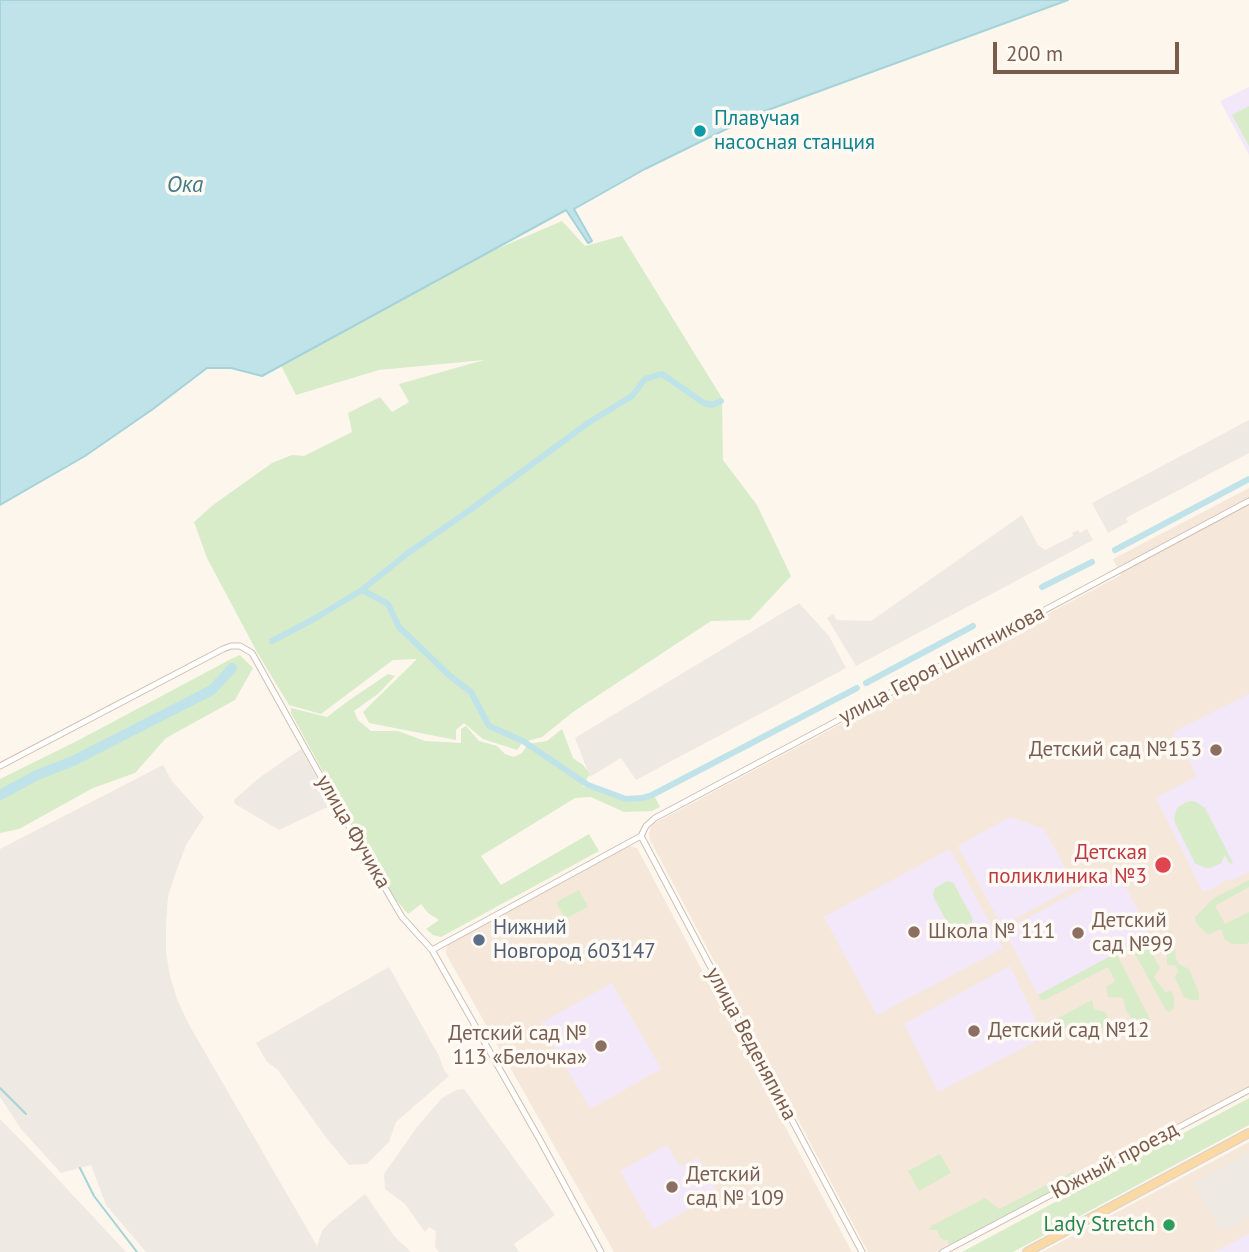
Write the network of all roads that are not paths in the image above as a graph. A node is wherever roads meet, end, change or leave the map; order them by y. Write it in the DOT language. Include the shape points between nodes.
graph roads {
  1 [pos="1249,501"];
  2 [pos="0,766"];
  3 [pos="641,836"];
  4 [pos="432,950"];
  5 [pos="1249,1090"];
  6 [pos="1249,1133"];
  7 [pos="601,1252"];
  8 [pos="862,1252"];
  9 [pos="943,1252"];
  10 [pos="1027,1252"];
  1 -- 3 [label="street, улица Героя Шнитникова" via="655,818"];
  2 -- 4 [label="street, улица Фучика" via="223,649 246,648 402,917"];
  3 -- 4 [label="street, улица Героя Шнитникова"];
  3 -- 8 [label="street, улица Веденяпина"];
  4 -- 7 [label="street, улица Фучика"];
  5 -- 9 [label="street, Южный проезд"];
  6 -- 10 [label="main road"];
}
